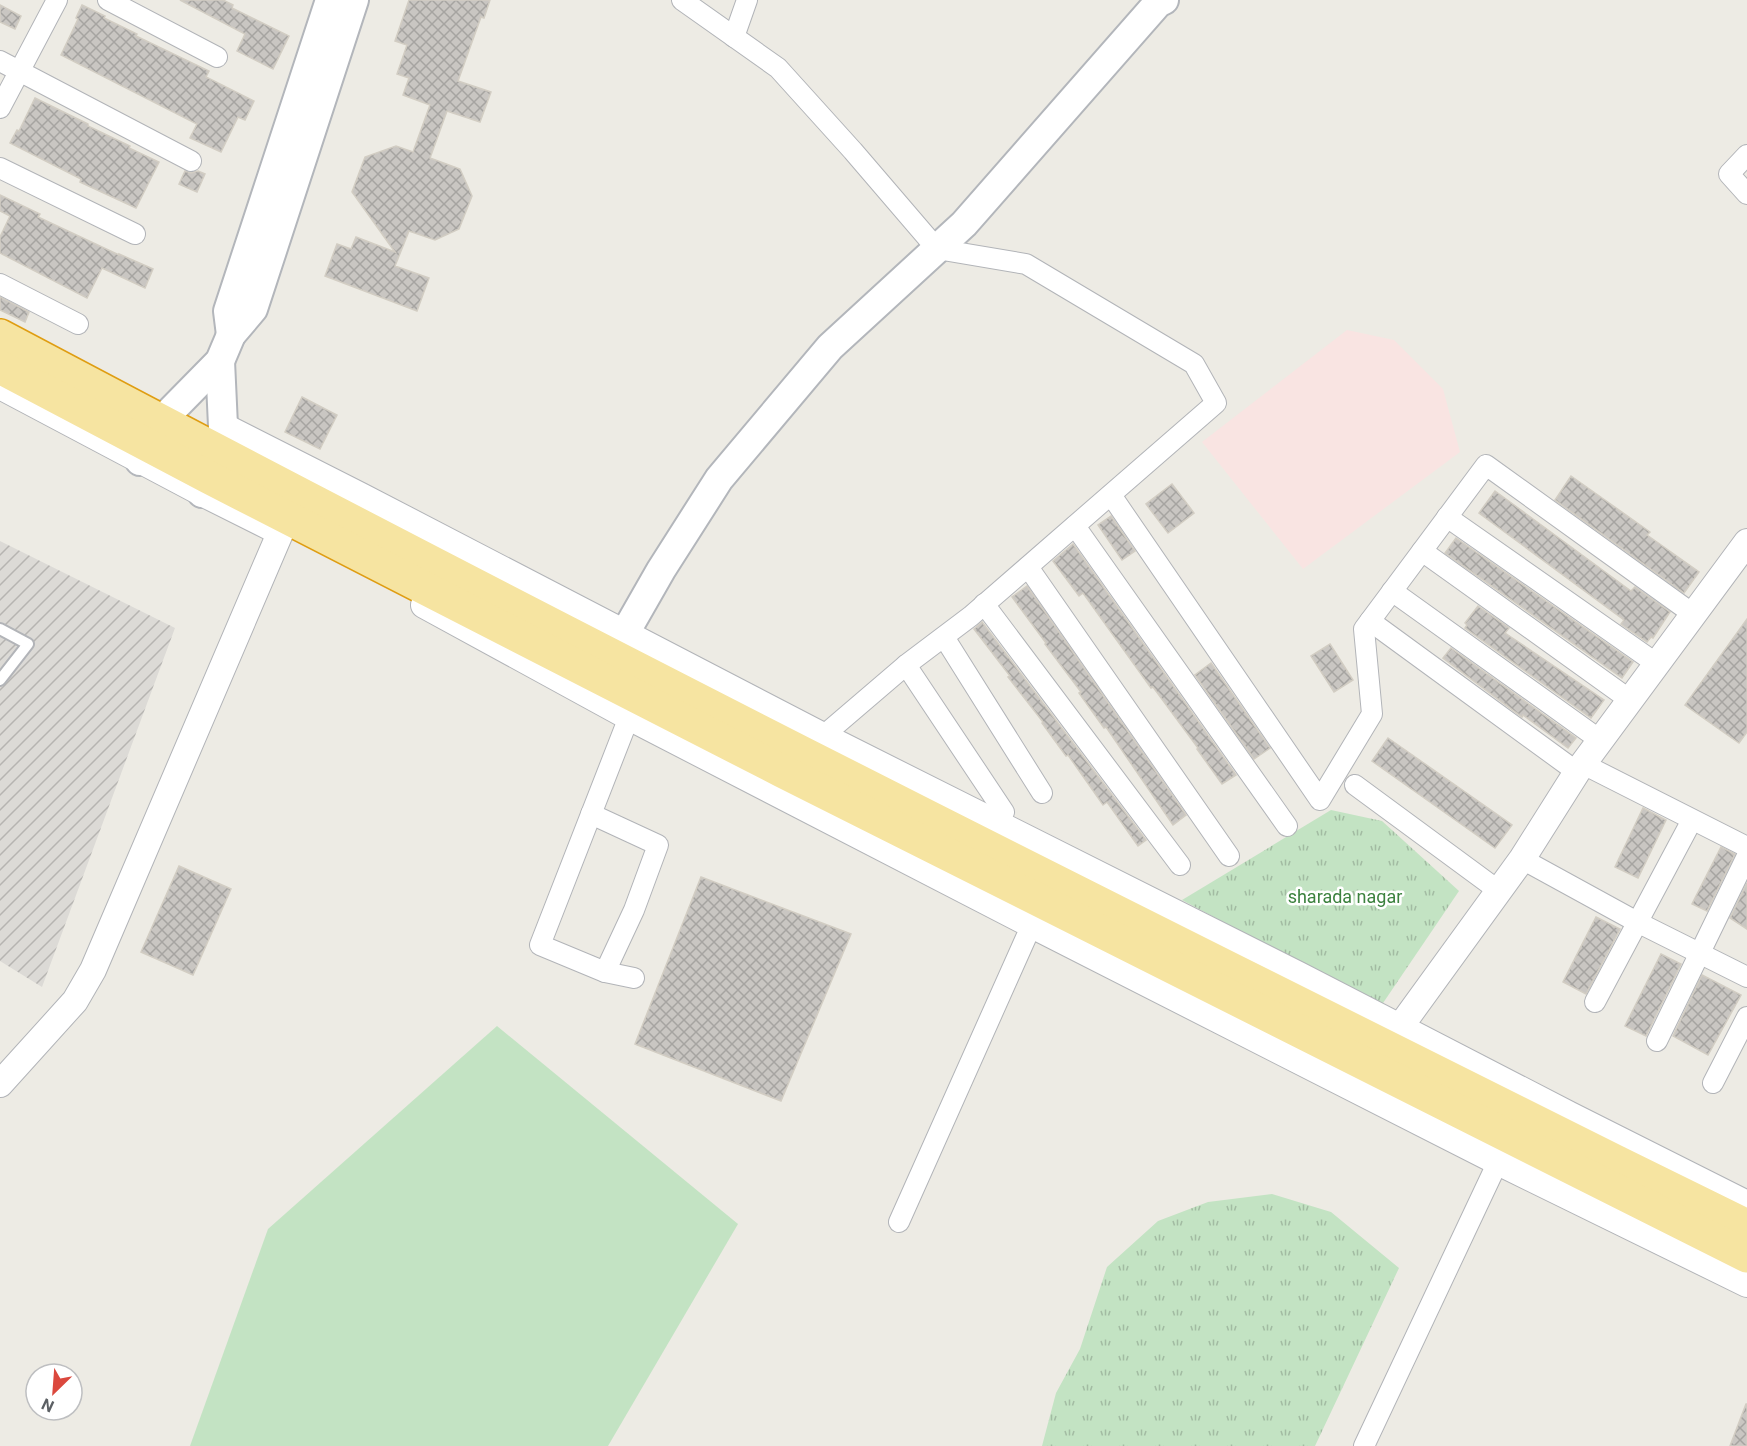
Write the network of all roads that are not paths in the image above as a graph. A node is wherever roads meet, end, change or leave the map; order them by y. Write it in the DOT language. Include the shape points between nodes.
graph roads {
  1 [pos="57,0"];
  2 [pos="108,0"];
  3 [pos="330,0"];
  4 [pos="354,0"];
  5 [pos="682,0"];
  6 [pos="747,0"];
  7 [pos="1164,0"];
  8 [pos="734,37"];
  9 [pos="217,57"];
  10 [pos="0,61"];
  11 [pos="19,72"];
  12 [pos="0,108"];
  13 [pos="1747,155"];
  14 [pos="192,161"];
  15 [pos="0,168"];
  16 [pos="1747,194"];
  17 [pos="135,234"];
  18 [pos="937,249"];
  19 [pos="0,284"];
  20 [pos="0,322"];
  21 [pos="78,324"];
  22 [pos="231,335"];
  23 [pos="0,336"];
  24 [pos="220,361"];
  25 [pos="0,367"];
  26 [pos="0,386"];
  27 [pos="155,434"];
  28 [pos="214,463"];
  29 [pos="1111,495"];
  30 [pos="1447,517"];
  31 [pos="284,524"];
  32 [pos="1075,526"];
  33 [pos="1747,542"];
  34 [pos="1422,551"];
  35 [pos="1028,567"];
  36 [pos="1392,591"];
  37 [pos="984,604"];
  38 [pos="1693,614"];
  39 [pos="1370,621"];
  40 [pos="0,630"];
  41 [pos="544,632"];
  42 [pos="625,633"];
  43 [pos="944,637"];
  44 [pos="578,650"];
  45 [pos="1657,664"];
  46 [pos="906,665"];
  47 [pos="0,680"];
  48 [pos="1630,700"];
  49 [pos="629,717"];
  50 [pos="823,736"];
  51 [pos="1600,740"];
  52 [pos="1580,768"];
  53 [pos="1355,786"];
  54 [pos="1042,793"];
  55 [pos="591,814"];
  56 [pos="1692,820"];
  57 [pos="999,823"];
  58 [pos="1287,825"];
  59 [pos="1747,847"];
  60 [pos="1229,856"];
  61 [pos="1747,856"];
  62 [pos="1522,859"];
  63 [pos="1180,865"];
  64 [pos="1499,891"];
  65 [pos="1036,914"];
  66 [pos="1637,922"];
  67 [pos="1700,954"];
  68 [pos="605,972"];
  69 [pos="1747,977"];
  70 [pos="634,978"];
  71 [pos="1595,1002"];
  72 [pos="1747,1017"];
  73 [pos="1400,1027"];
  74 [pos="1657,1041"];
  75 [pos="1713,1083"];
  76 [pos="0,1084"];
  77 [pos="1564,1125"];
  78 [pos="1504,1150"];
  79 [pos="1747,1204"];
  80 [pos="899,1222"];
  81 [pos="1747,1226"];
  82 [pos="1747,1256"];
  83 [pos="1747,1284"];
  84 [pos="1364,1446"];
  1 -- 11 [label="street"];
  2 -- 9 [label="street"];
  3 -- 22 [label="main road" via="228,311"];
  4 -- 22 [label="main road" via="253,309"];
  5 -- 8 [label="street"];
  6 -- 8 [label="street"];
  7 -- 18 [label="main road" via="964,224"];
  8 -- 18 [label="street" via="778,69"];
  10 -- 11 [label="street"];
  11 -- 12 [label="street"];
  11 -- 14 [label="street"];
  13 -- 16 [label="street" via="1729,174"];
  15 -- 17 [label="street"];
  18 -- 29 [label="street" via="1026,264 1194,364 1216,403"];
  18 -- 42 [label="main road" via="830,347 719,479"];
  19 -- 21 [label="street"];
  20 -- 27 [label="street"];
  22 -- 24 [label="main road"];
  23 -- 27 [label="highway"];
  24 -- 27 [label="main road"];
  24 -- 28 [label="main road"];
  25 -- 27 [label="highway"];
  26 -- 27 [label="street"];
  27 -- 28 [label="highway"];
  27 -- 28 [label="street"];
  28 -- 31 [label="highway"];
  28 -- 41 [label="highway"];
  29 -- 32 [label="street"];
  29 -- 39 [label="street" via="1320,800 1372,714 1364,629"];
  30 -- 34 [label="street"];
  30 -- 38 [label="street" via="1486,465"];
  30 -- 45 [label="street"];
  31 -- 41 [label="highway" via="374,570"];
  31 -- 76 [label="street" via="93,970 75,1000"];
  32 -- 35 [label="street"];
  32 -- 58 [label="street"];
  33 -- 38 [label="street"];
  34 -- 36 [label="street"];
  34 -- 48 [label="street"];
  35 -- 37 [label="street"];
  35 -- 60 [label="street"];
  36 -- 39 [label="street"];
  36 -- 51 [label="street"];
  37 -- 43 [label="street"];
  37 -- 63 [label="street"];
  38 -- 45 [label="street"];
  39 -- 52 [label="street"];
  40 -- 47 [label="lane" via="28,644"];
  41 -- 44 [label="highway"];
  41 -- 44 [label="street"];
  42 -- 44 [label="street"];
  42 -- 50 [label="street"];
  43 -- 46 [label="street"];
  43 -- 54 [label="street"];
  44 -- 49 [label="street"];
  44 -- 65 [label="highway"];
  44 -- 77 [label="highway"];
  45 -- 48 [label="street"];
  46 -- 50 [label="street"];
  46 -- 57 [label="street" via="1004,812"];
  48 -- 51 [label="street"];
  49 -- 55 [label="street"];
  49 -- 65 [label="street"];
  50 -- 57 [label="street"];
  51 -- 52 [label="street"];
  52 -- 56 [label="street"];
  52 -- 62 [label="street"];
  53 -- 64 [label="street"];
  55 -- 68 [label="street" via="540,945"];
  55 -- 68 [label="street" via="658,845"];
  56 -- 59 [label="street"];
  56 -- 66 [label="street"];
  57 -- 73 [label="street"];
  61 -- 67 [label="street"];
  62 -- 64 [label="street"];
  62 -- 66 [label="street"];
  64 -- 73 [label="street"];
  65 -- 78 [label="highway"];
  65 -- 80 [label="street"];
  66 -- 67 [label="street"];
  66 -- 71 [label="street"];
  67 -- 69 [label="street"];
  67 -- 74 [label="street"];
  68 -- 70 [label="street"];
  72 -- 75 [label="street"];
  73 -- 77 [label="street"];
  77 -- 79 [label="street"];
  77 -- 81 [label="highway"];
  78 -- 82 [label="highway"];
  78 -- 83 [label="street"];
  78 -- 84 [label="street"];
}
